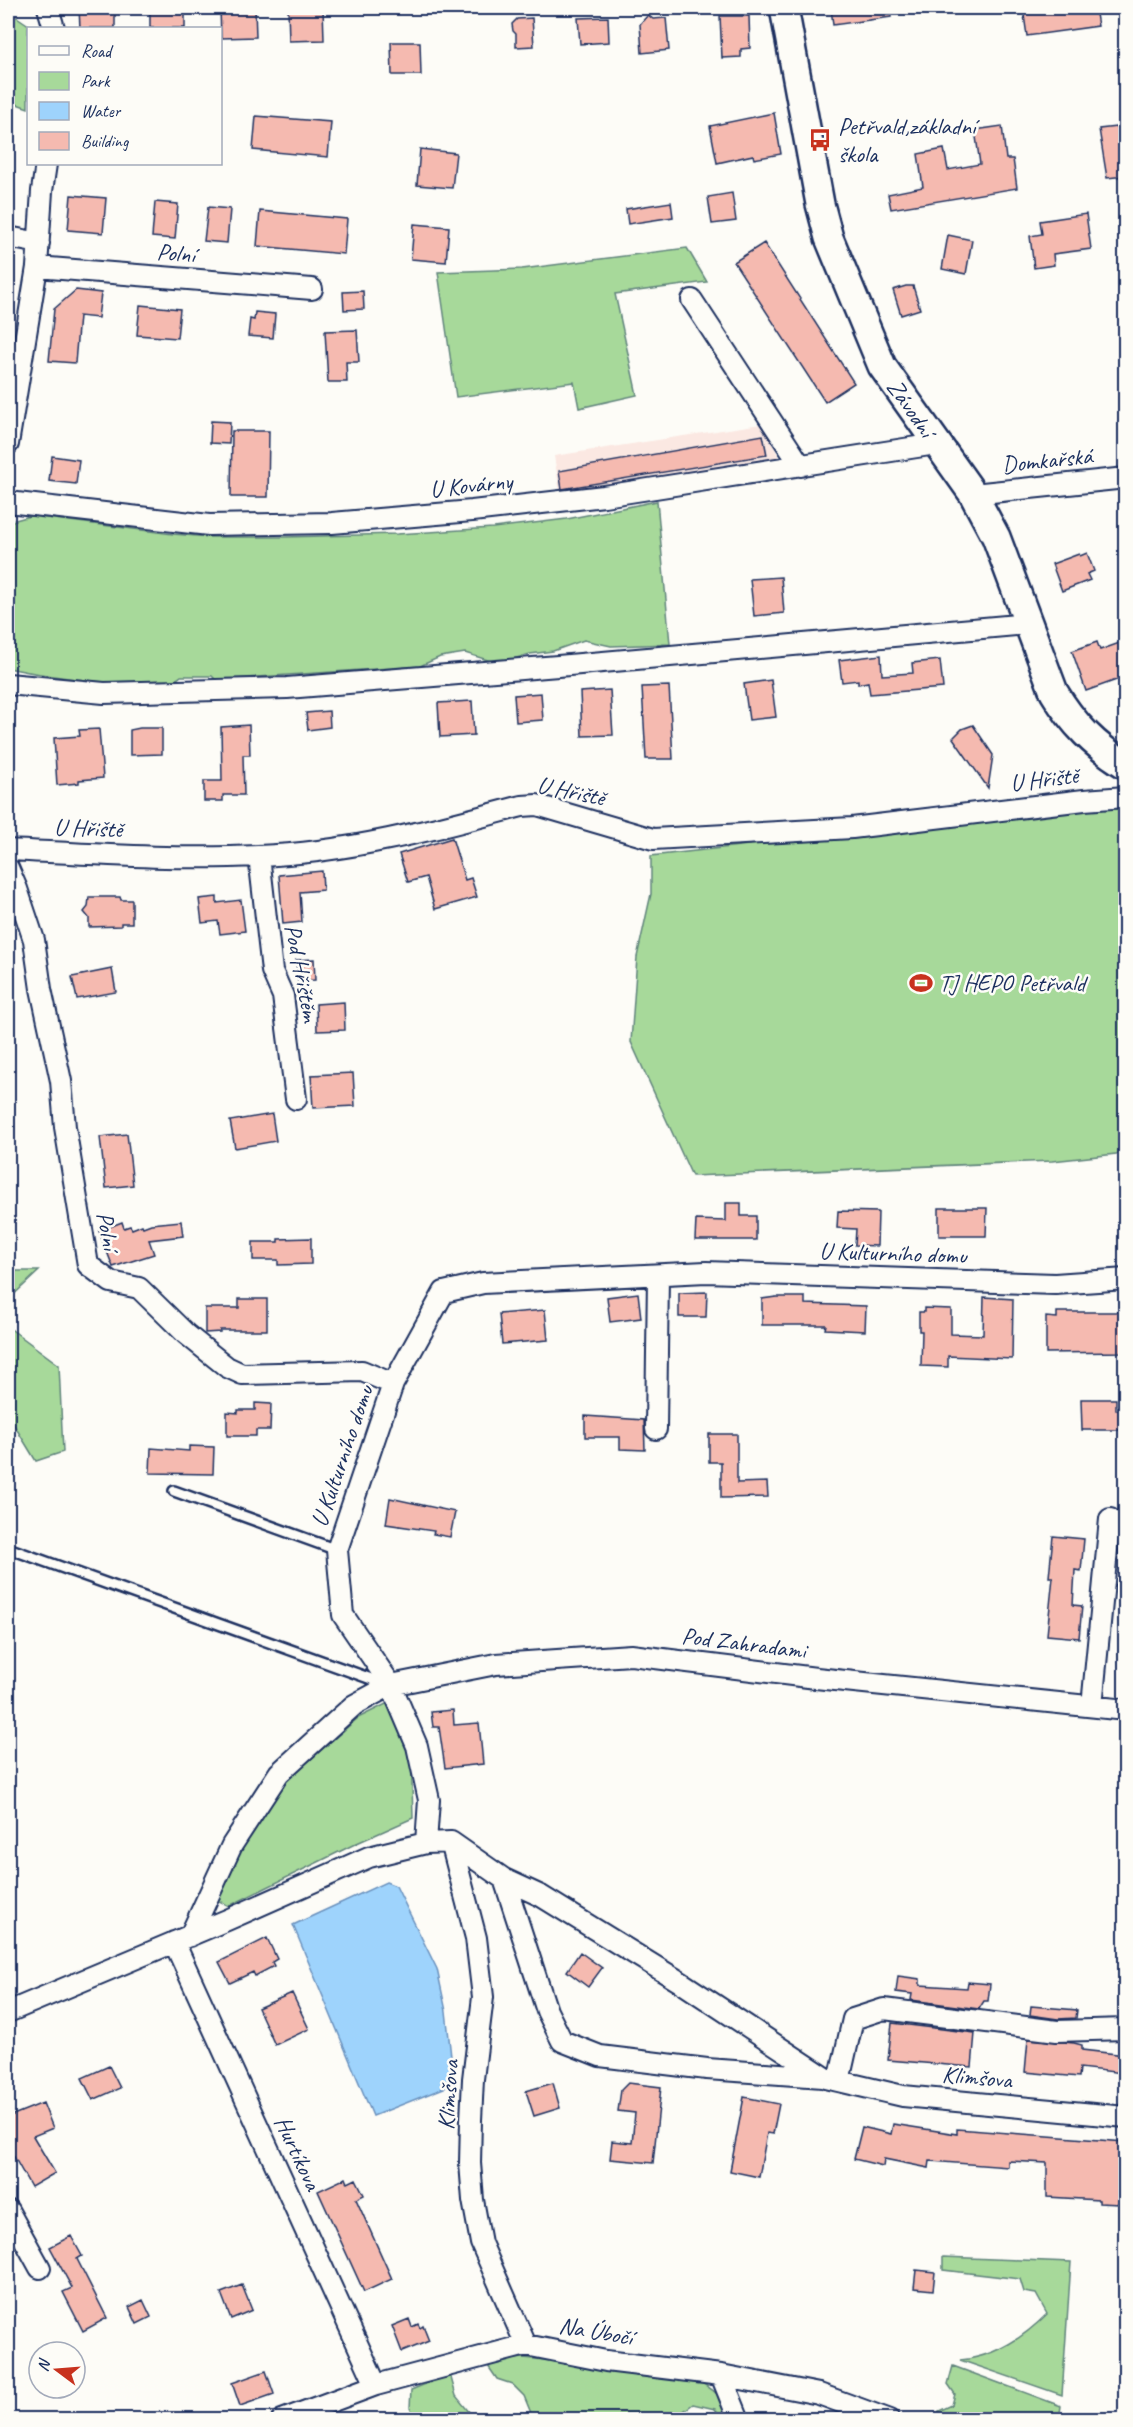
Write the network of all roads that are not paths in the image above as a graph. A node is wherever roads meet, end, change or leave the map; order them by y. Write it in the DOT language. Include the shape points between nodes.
graph roads {
  1 [pos="48,8"];
  2 [pos="784,8"];
  3 [pos="54,27"];
  4 [pos="46,165"];
  5 [pos="8,237"];
  6 [pos="39,243"];
  7 [pos="37,267"];
  8 [pos="312,289"];
  9 [pos="692,300"];
  10 [pos="8,444"];
  11 [pos="936,444"];
  12 [pos="801,466"];
  13 [pos="1125,478"];
  14 [pos="973,494"];
  15 [pos="8,502"];
  16 [pos="1027,624"];
  17 [pos="8,684"];
  18 [pos="1125,765"];
  19 [pos="1125,797"];
  20 [pos="8,850"];
  21 [pos="259,856"];
  22 [pos="8,868"];
  23 [pos="296,1099"];
  24 [pos="658,1276"];
  25 [pos="1125,1279"];
  26 [pos="393,1384"];
  27 [pos="656,1429"];
  28 [pos="174,1491"];
  29 [pos="1110,1519"];
  30 [pos="8,1548"];
  31 [pos="337,1550"];
  32 [pos="391,1685"];
  33 [pos="1092,1706"];
  34 [pos="1125,1710"];
  35 [pos="451,1842"];
  36 [pos="426,1843"];
  37 [pos="504,1879"];
  38 [pos="182,1939"];
  39 [pos="8,2012"];
  40 [pos="1125,2029"];
  41 [pos="833,2079"];
  42 [pos="1125,2116"];
  43 [pos="8,2210"];
  44 [pos="40,2268"];
  45 [pos="526,2345"];
  46 [pos="721,2375"];
  47 [pos="376,2385"];
  48 [pos="293,2418"];
  49 [pos="739,2420"];
  50 [pos="890,2420"];
  1 -- 3 [label="street"];
  2 -- 11 [label="street, Závodní" via="818,194 830,238 882,366"];
  4 -- 6 [label="street"];
  5 -- 6 [label="street"];
  6 -- 7 [label="street"];
  7 -- 8 [label="street, Polní"];
  7 -- 10 [label="street"];
  9 -- 12 [label="street"];
  11 -- 12 [label="street, U Kovárny"];
  11 -- 14 [label="street, Závodní"];
  12 -- 15 [label="street, U Kovárny" via="540,504 332,523 209,525"];
  13 -- 14 [label="street, Domkařská"];
  14 -- 16 [label="street, Závodní" via="996,537"];
  16 -- 17 [label="street" via="287,688 104,693"];
  16 -- 18 [label="street, Závodní" via="1054,692 1075,724"];
  19 -- 21 [label="street, U Hřiště" via="852,828 653,839 537,805 522,806 375,843"];
  20 -- 21 [label="street, U Hřiště"];
  21 -- 23 [label="street, Pod Hřištěm" via="272,971 283,996"];
  22 -- 26 [label="street, Polní" via="34,940 61,1081 88,1265 111,1282 139,1288 186,1334 227,1368 242,1374 362,1371"];
  24 -- 25 [label="street, U Kulturního domu" via="706,1272 1055,1284"];
  24 -- 26 [label="street, U Kulturního domu" via="483,1283 444,1292"];
  24 -- 27 [label="street"];
  26 -- 31 [label="street, U Kulturního domu"];
  28 -- 31 [label="lane"];
  29 -- 33 [label="street"];
  30 -- 32 [label="lane"];
  31 -- 32 [label="street, U Kulturního domu" via="343,1615"];
  32 -- 33 [label="street, Pod Zahradami" via="496,1664 631,1655"];
  32 -- 36 [label="street, U Kulturního domu" via="417,1746 429,1800"];
  32 -- 38 [label="street, Pod Zahradami" via="354,1705 279,1773 232,1845"];
  33 -- 34 [label="street, Pod Zahradami"];
  35 -- 36 [label="street"];
  35 -- 37 [label="street, Klimšova"];
  35 -- 45 [label="street, Klimšova" via="476,1938 483,1997 473,2079 473,2200 481,2243"];
  36 -- 38 [label="street" via="369,1857"];
  37 -- 41 [label="street, Klimšova" via="542,1896"];
  37 -- 41 [label="street, Klimšova" via="547,2011 562,2041 600,2056"];
  38 -- 39 [label="street"];
  38 -- 47 [label="street, Hurtíkova"];
  40 -- 41 [label="street" via="1057,2031 884,2009 853,2019"];
  41 -- 42 [label="street, Klimšova" via="903,2096"];
  43 -- 44 [label="street"];
  45 -- 46 [label="street, Na Úbočí" via="606,2361"];
  45 -- 47 [label="street, Na Úbočí"];
  46 -- 49 [label="street"];
  46 -- 50 [label="street, Na Úbočí" via="819,2394"];
  47 -- 48 [label="street, Na Úbočí"];
}
